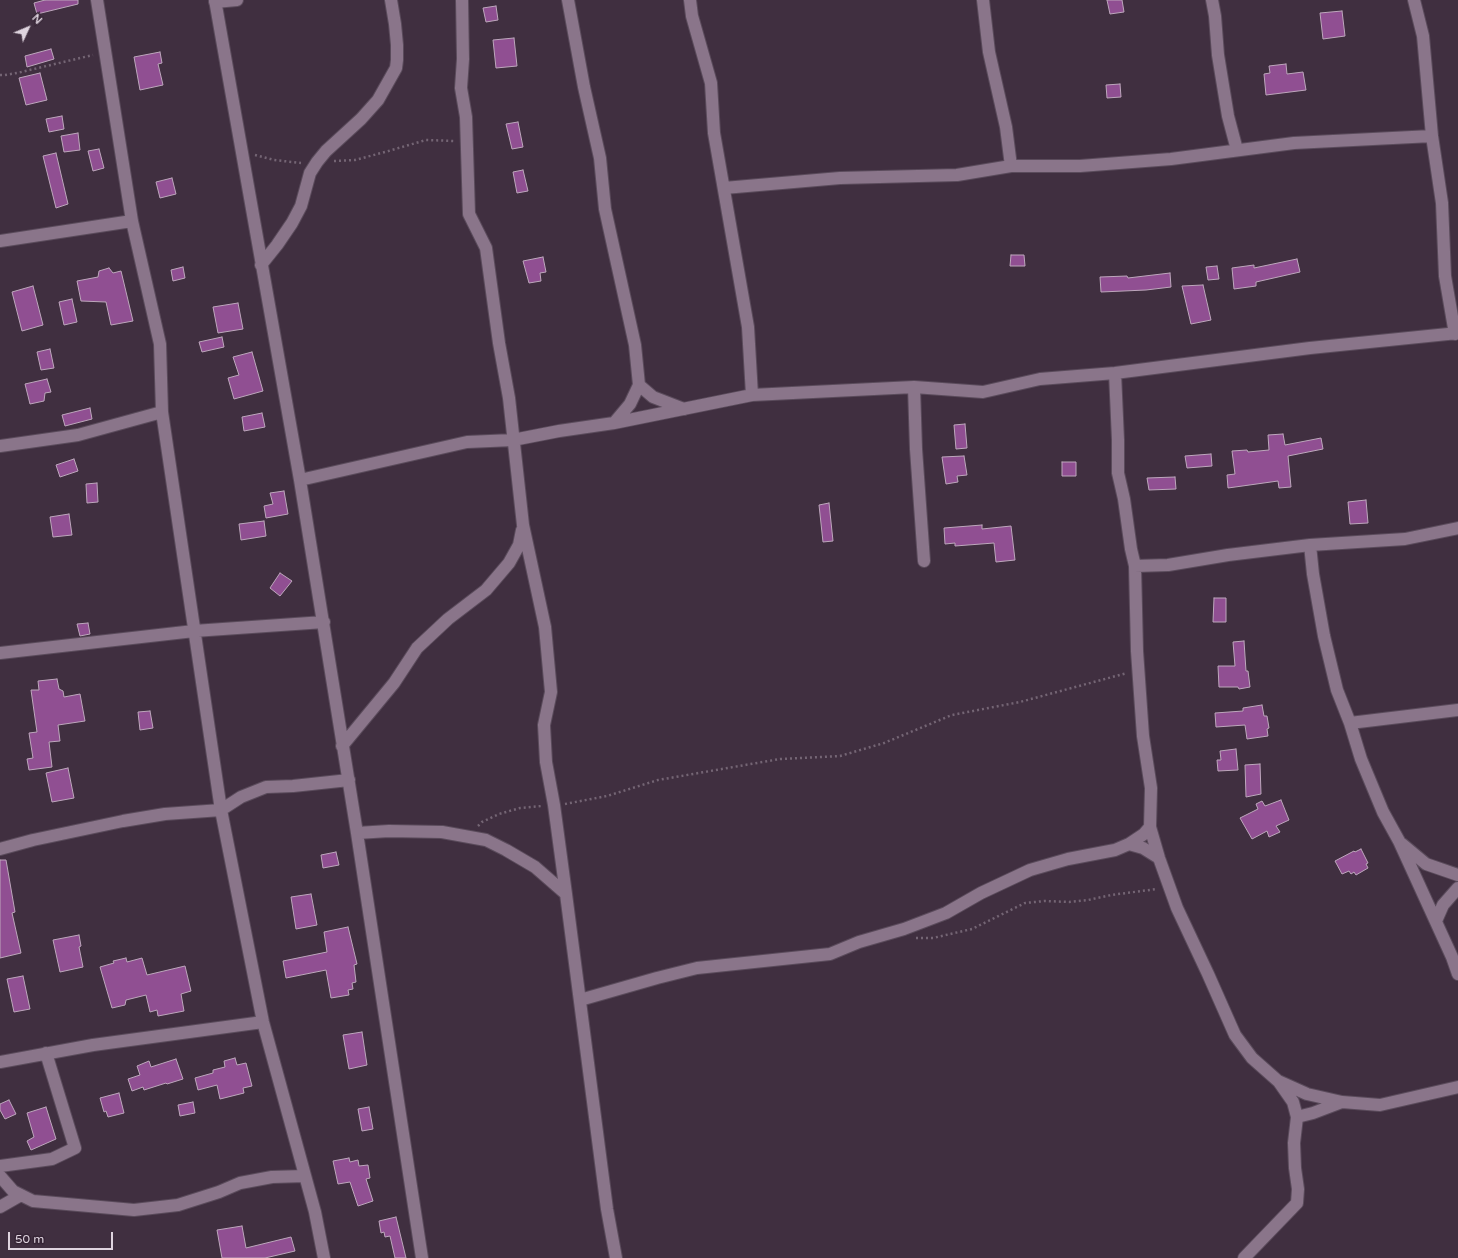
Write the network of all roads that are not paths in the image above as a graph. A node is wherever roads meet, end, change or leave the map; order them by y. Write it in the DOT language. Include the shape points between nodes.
graph roads {
  1 [pos="97,0"];
  2 [pos="237,0"];
  3 [pos="391,0"];
  4 [pos="462,0"];
  5 [pos="568,0"];
  6 [pos="690,0"];
  7 [pos="983,0"];
  8 [pos="1212,0"];
  9 [pos="1414,0"];
  10 [pos="215,1"];
  11 [pos="1432,136"];
  12 [pos="1238,150"];
  13 [pos="1011,166"];
  14 [pos="724,188"];
  15 [pos="132,221"];
  16 [pos="0,241"];
  17 [pos="261,265"];
  18 [pos="1456,334"];
  19 [pos="1115,373"];
  20 [pos="639,385"];
  21 [pos="914,387"];
  22 [pos="752,395"];
  23 [pos="684,408"];
  24 [pos="162,412"];
  25 [pos="614,423"];
  26 [pos="513,440"];
  27 [pos="0,446"];
  28 [pos="300,480"];
  29 [pos="523,525"];
  30 [pos="1458,528"];
  31 [pos="1310,545"];
  32 [pos="924,561"];
  33 [pos="1135,566"];
  34 [pos="324,622"];
  35 [pos="194,632"];
  36 [pos="0,653"];
  37 [pos="1458,710"];
  38 [pos="1350,723"];
  39 [pos="342,746"];
  40 [pos="349,780"];
  41 [pos="221,810"];
  42 [pos="1150,827"];
  43 [pos="357,833"];
  44 [pos="1399,841"];
  45 [pos="1129,844"];
  46 [pos="0,849"];
  47 [pos="1159,858"];
  48 [pos="1458,875"];
  49 [pos="1458,888"];
  50 [pos="566,894"];
  51 [pos="1436,921"];
  52 [pos="1458,974"];
  53 [pos="580,1000"];
  54 [pos="263,1022"];
  55 [pos="46,1053"];
  56 [pos="0,1062"];
  57 [pos="1278,1080"];
  58 [pos="1458,1086"];
  59 [pos="1342,1102"];
  60 [pos="1297,1117"];
  61 [pos="0,1166"];
  62 [pos="0,1176"];
  63 [pos="305,1176"];
  64 [pos="21,1195"];
  65 [pos="0,1207"];
  66 [pos="324,1258"];
  67 [pos="422,1258"];
  68 [pos="616,1258"];
  69 [pos="1244,1258"];
  1 -- 15 [label="street"];
  2 -- 10 [label="street"];
  3 -- 17 [label="street" via="397,45 396,68 378,100 317,162 310,173 301,206 292,223"];
  4 -- 26 [label="street" via="461,88 466,117 469,214 486,248"];
  5 -- 20 [label="street" via="600,158 606,209 635,346"];
  6 -- 14 [label="street" via="711,83 714,133"];
  7 -- 13 [label="street" via="989,52 1006,127"];
  8 -- 12 [label="street" via="1228,116"];
  9 -- 11 [label="street" via="1423,36"];
  10 -- 17 [label="street"];
  11 -- 12 [label="street" via="1294,143"];
  11 -- 18 [label="street" via="1442,203 1445,276"];
  12 -- 13 [label="street" via="1171,159 1080,166"];
  13 -- 14 [label="street" via="956,175 840,178"];
  14 -- 22 [label="street" via="748,327"];
  15 -- 16 [label="street"];
  15 -- 24 [label="street" via="160,344"];
  17 -- 28 [label="street"];
  18 -- 19 [label="street" via="1310,348"];
  19 -- 21 [label="street" via="1040,379 983,392"];
  19 -- 33 [label="street" via="1118,473"];
  20 -- 23 [label="street" via="653,397"];
  20 -- 25 [label="street" via="630,404"];
  21 -- 22 [label="street"];
  21 -- 32 [label="street"];
  22 -- 23 [label="street"];
  23 -- 25 [label="street"];
  24 -- 27 [label="street" via="78,435"];
  24 -- 35 [label="street"];
  25 -- 26 [label="street"];
  26 -- 28 [label="street" via="467,442"];
  26 -- 29 [label="street"];
  28 -- 34 [label="street"];
  29 -- 39 [label="street" via="519,545 509,563 486,590 448,619 417,648 389,689"];
  29 -- 50 [label="street" via="545,627 551,692 544,725 546,762"];
  30 -- 31 [label="street" via="1405,539"];
  31 -- 33 [label="street" via="1168,565"];
  31 -- 38 [label="street" via="1324,636 1337,690"];
  33 -- 42 [label="street" via="1143,736 1151,788"];
  34 -- 35 [label="street"];
  34 -- 39 [label="street"];
  35 -- 36 [label="street"];
  35 -- 41 [label="street"];
  37 -- 38 [label="street"];
  38 -- 44 [label="street" via="1360,759"];
  39 -- 40 [label="street"];
  40 -- 41 [label="street" via="266,787 241,797"];
  40 -- 43 [label="street"];
  41 -- 46 [label="street" via="165,814 123,821"];
  41 -- 54 [label="street"];
  42 -- 45 [label="street"];
  42 -- 47 [label="street"];
  43 -- 50 [label="street" via="442,832 486,840 535,867"];
  43 -- 67 [label="street"];
  44 -- 48 [label="street" via="1426,864"];
  44 -- 51 [label="street"];
  45 -- 47 [label="street" via="1143,848"];
  45 -- 53 [label="street" via="1030,870 946,913 830,954 697,968"];
  47 -- 57 [label="street" via="1177,908 1234,1035 1252,1058"];
  49 -- 51 [label="street" via="1443,906"];
  50 -- 53 [label="street"];
  51 -- 52 [label="street"];
  53 -- 68 [label="street" via="606,1201"];
  54 -- 55 [label="street" via="93,1044"];
  54 -- 63 [label="street"];
  55 -- 56 [label="street"];
  55 -- 61 [label="street" via="74,1148 52,1159"];
  57 -- 59 [label="street" via="1306,1094"];
  57 -- 60 [label="street" via="1293,1102"];
  58 -- 59 [label="street" via="1380,1105"];
  59 -- 60 [label="street"];
  60 -- 69 [label="street" via="1294,1149 1297,1204"];
  62 -- 64 [label="street" via="13,1191"];
  63 -- 64 [label="street" via="272,1177 240,1183 178,1205 134,1210 33,1201"];
  63 -- 66 [label="street"];
  64 -- 65 [label="street"];
}
